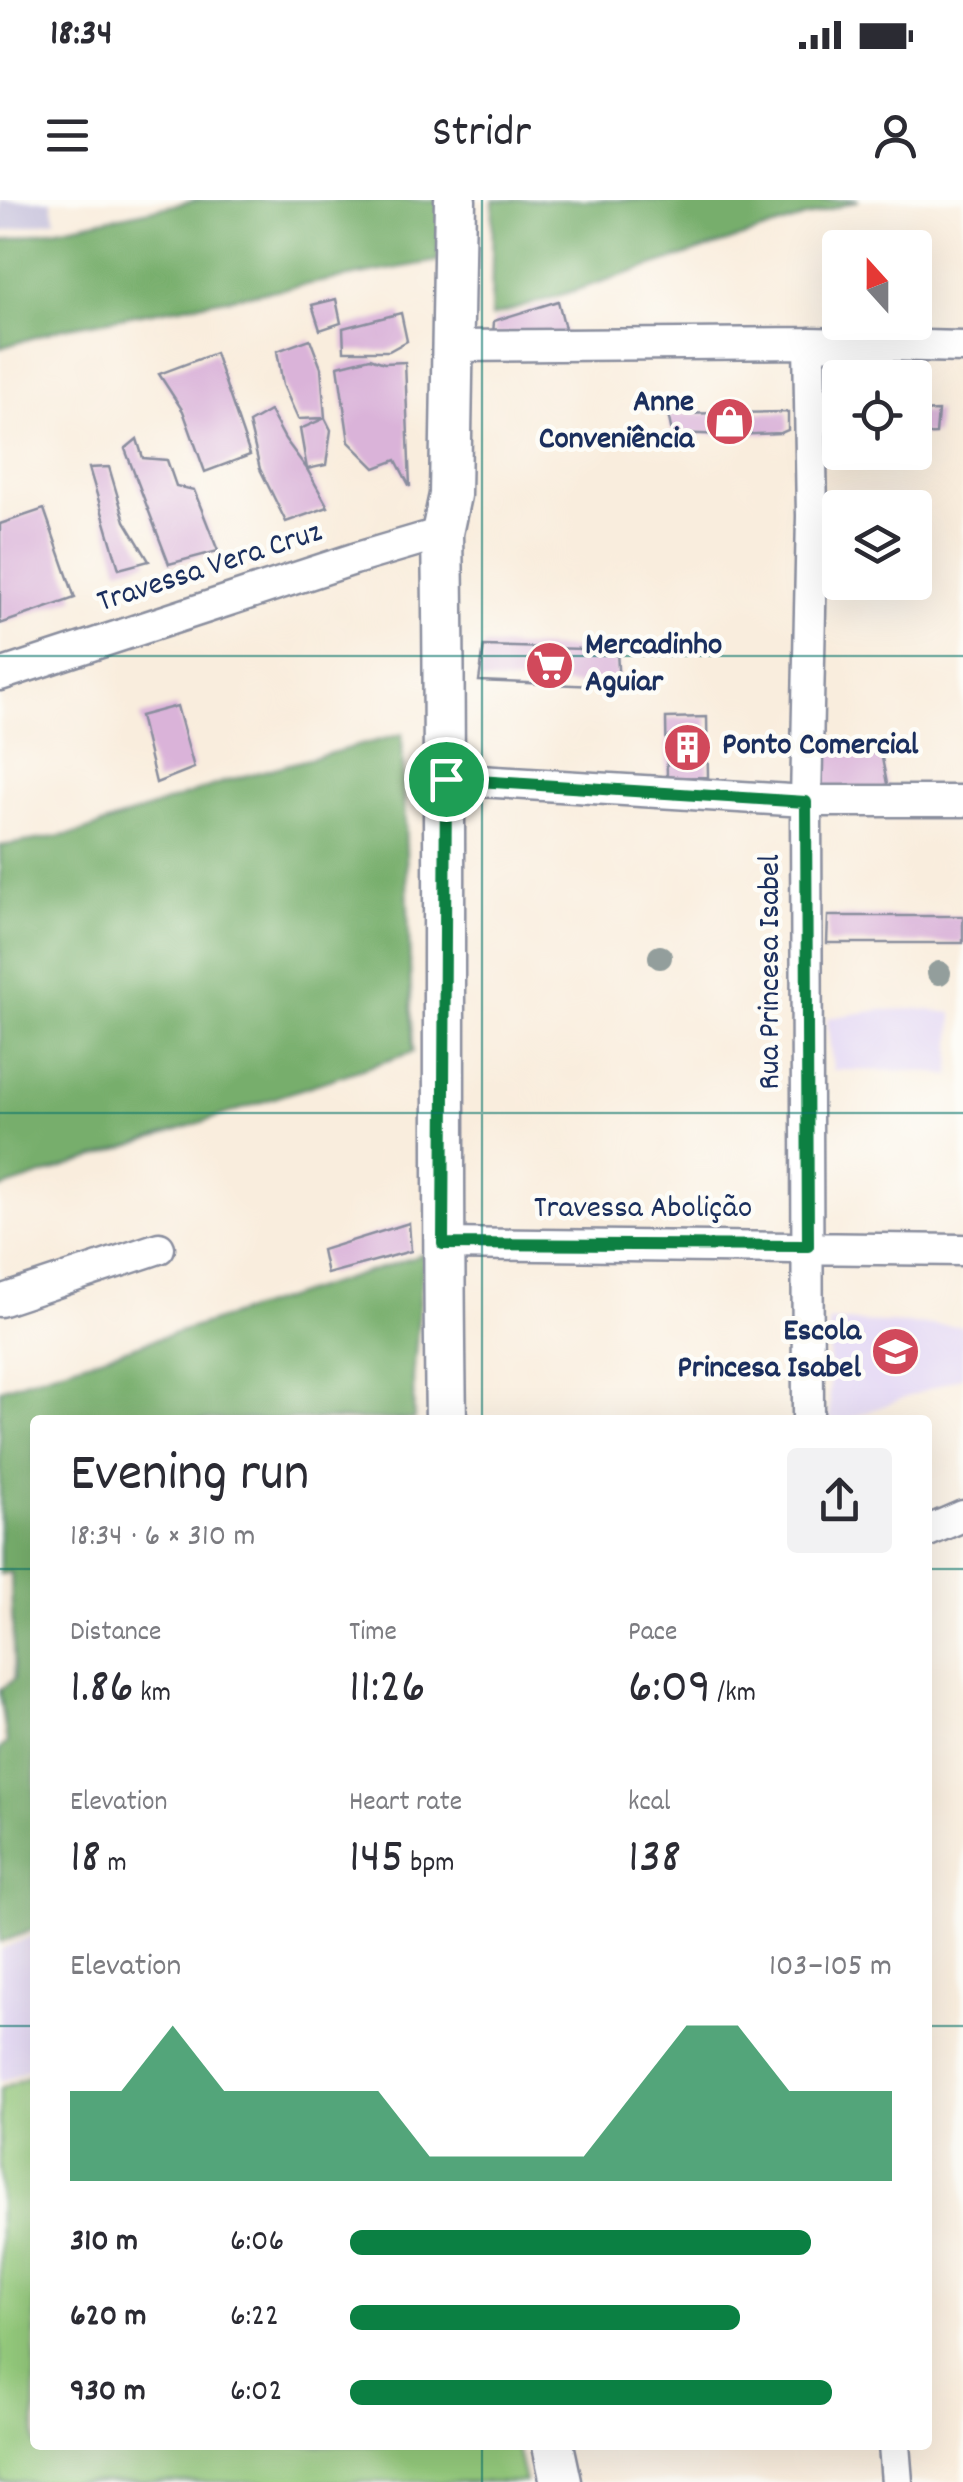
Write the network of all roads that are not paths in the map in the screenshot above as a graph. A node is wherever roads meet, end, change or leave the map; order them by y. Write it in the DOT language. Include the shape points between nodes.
graph roads {
  1 [pos="455,200"];
  2 [pos="808,343"];
  3 [pos="452,346"];
  4 [pos="963,347"];
  5 [pos="442,534"];
  6 [pos="0,675"];
  7 [pos="446,779"];
  8 [pos="963,801"];
  9 [pos="806,802"];
  10 [pos="443,1244"];
  11 [pos="808,1246"];
  12 [pos="159,1248"];
  13 [pos="963,1250"];
  14 [pos="0,1301"];
  15 [pos="446,1415"];
  16 [pos="808,1415"];
  17 [pos="963,1516"];
  18 [pos="932,1529"];
  19 [pos="554,2450"];
  20 [pos="894,2450"];
  21 [pos="561,2482"];
  22 [pos="897,2482"];
  1 -- 3 [label="main road"];
  2 -- 3 [label="street"];
  2 -- 4 [label="street"];
  2 -- 9 [label="street, Rua Princesa Isabel"];
  3 -- 5 [label="main road" via="450,494"];
  5 -- 6 [label="street, Travessa Vera Cruz"];
  5 -- 7 [label="main road"];
  7 -- 9 [label="street"];
  7 -- 10 [label="main road"];
  8 -- 9 [label="street"];
  9 -- 11 [label="street, Rua Princesa Isabel"];
  10 -- 11 [label="street, Travessa Abolição"];
  10 -- 15 [label="main road"];
  11 -- 13 [label="street, Travessa Abolição"];
  11 -- 16 [label="street, Rua Princesa Isabel"];
  12 -- 14 [label="street"];
  17 -- 18 [label="street"];
  19 -- 21 [label="main road"];
  20 -- 22 [label="street"];
}
